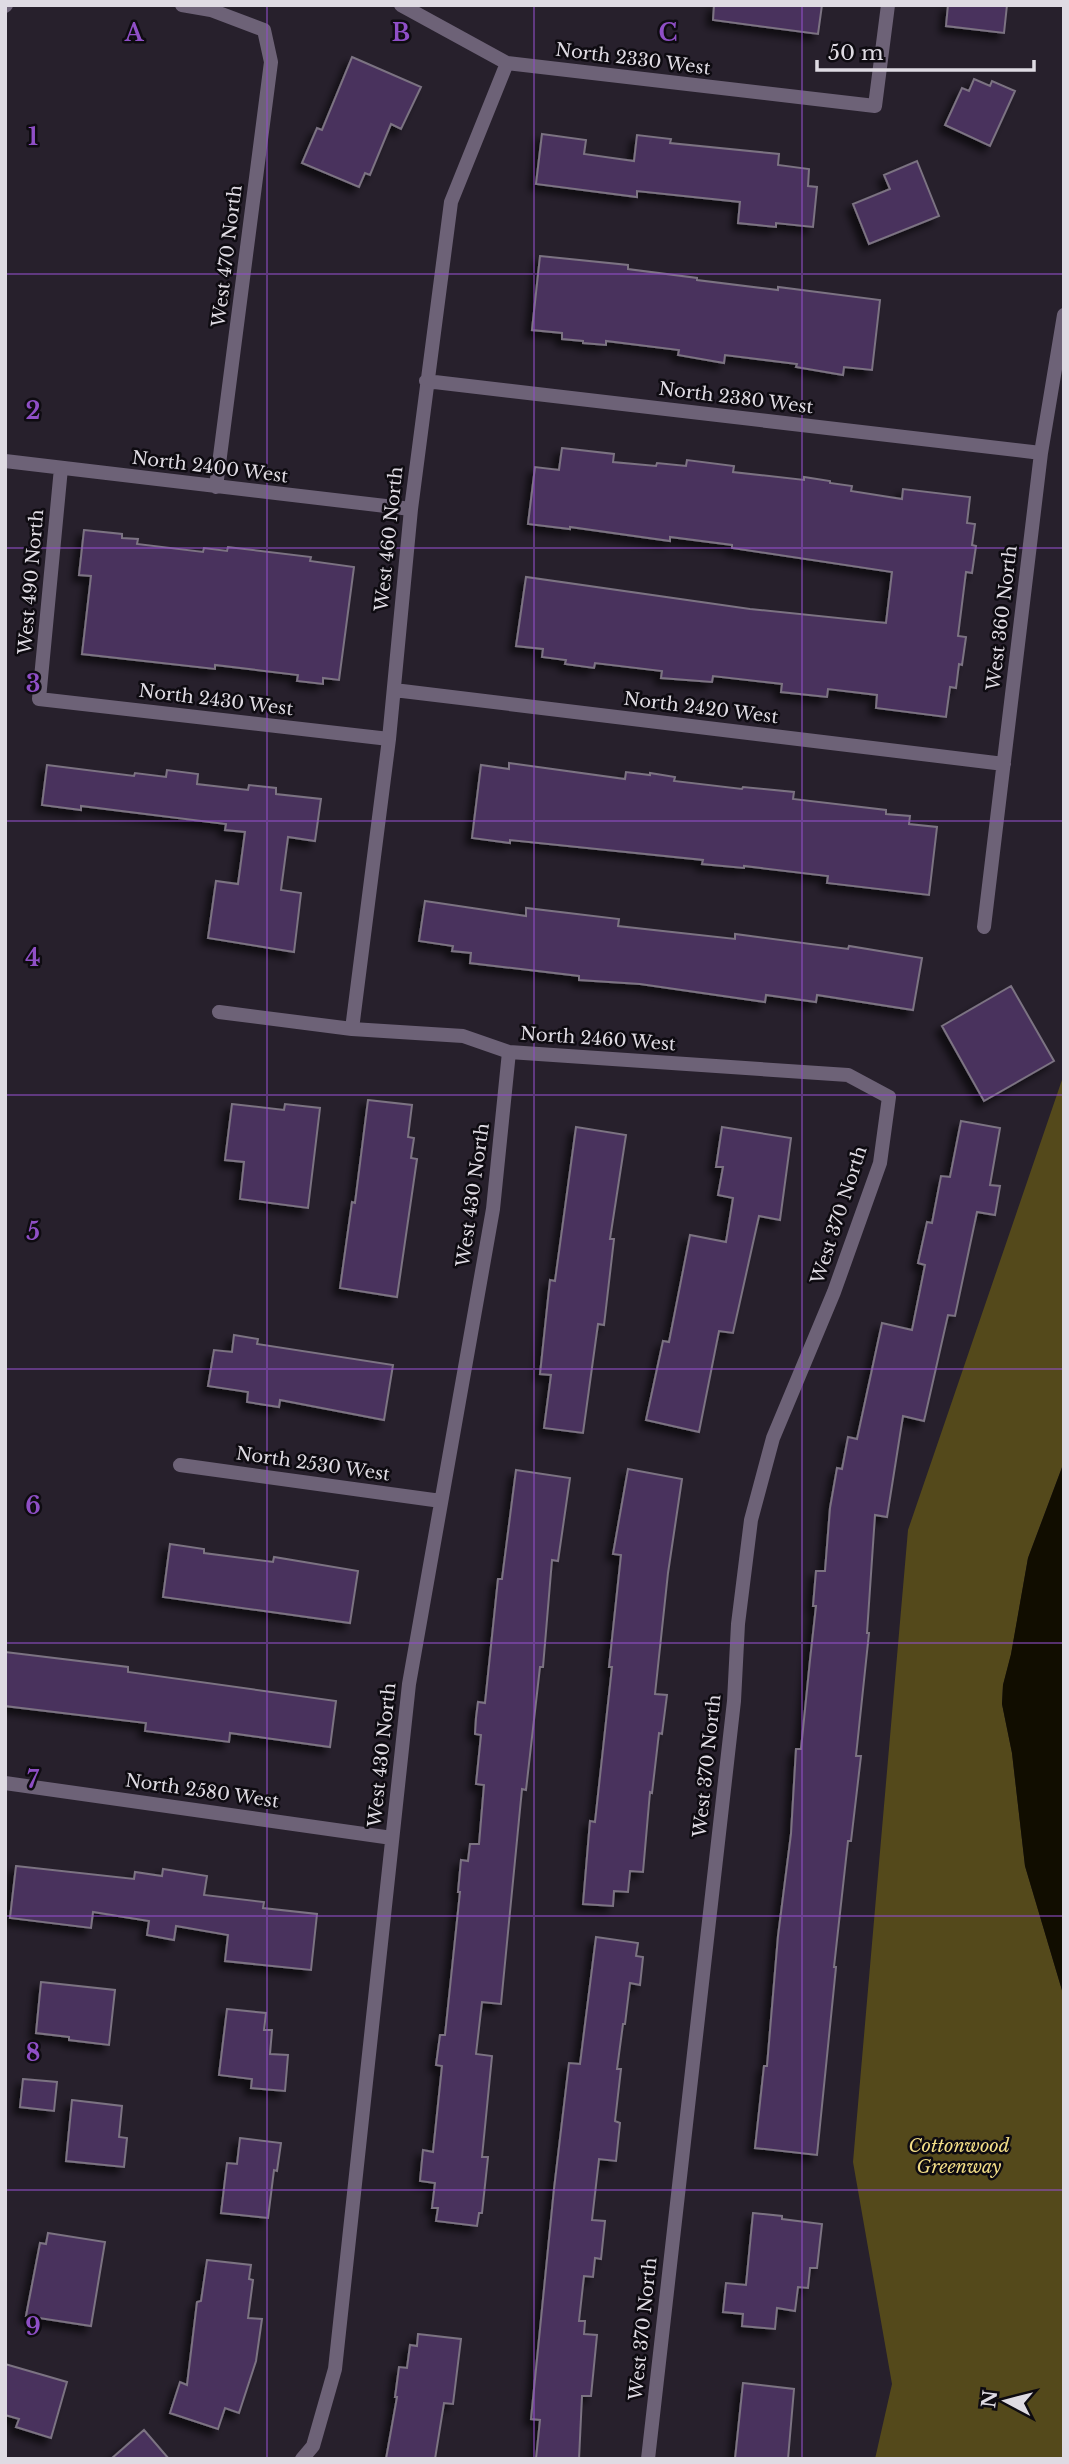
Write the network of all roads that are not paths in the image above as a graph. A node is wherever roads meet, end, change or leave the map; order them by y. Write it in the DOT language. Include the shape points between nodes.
graph roads {
  1 [pos="183,5"];
  2 [pos="401,5"];
  3 [pos="888,5"];
  4 [pos="507,63"];
  5 [pos="1064,315"];
  6 [pos="426,381"];
  7 [pos="1041,453"];
  8 [pos="5,461"];
  9 [pos="61,468"];
  10 [pos="216,487"];
  11 [pos="411,509"];
  12 [pos="394,690"];
  13 [pos="39,699"];
  14 [pos="389,738"];
  15 [pos="1004,764"];
  16 [pos="984,927"];
  17 [pos="219,1012"];
  18 [pos="352,1029"];
  19 [pos="509,1052"];
  20 [pos="889,1097"];
  21 [pos="180,1465"];
  22 [pos="441,1501"];
  23 [pos="5,1783"];
  24 [pos="392,1838"];
  25 [pos="302,2459"];
  26 [pos="648,2459"];
  1 -- 10 [label="street, West 470 North" via="264,30 271,62"];
  2 -- 4 [label="street, North 2330 West"];
  3 -- 4 [label="street, North 2330 West" via="875,106"];
  4 -- 6 [label="street, West 460 North" via="451,202"];
  5 -- 7 [label="street, West 360 North"];
  6 -- 7 [label="street, North 2380 West"];
  6 -- 11 [label="street, West 460 North"];
  7 -- 15 [label="street, West 360 North"];
  8 -- 9 [label="street, North 2400 West"];
  9 -- 10 [label="street, North 2400 West"];
  9 -- 13 [label="street, West 490 North"];
  10 -- 11 [label="street, North 2400 West"];
  11 -- 12 [label="street, West 460 North"];
  12 -- 14 [label="street, West 460 North"];
  12 -- 15 [label="street, North 2420 West"];
  13 -- 14 [label="street, North 2430 West"];
  14 -- 18 [label="street, West 460 North"];
  15 -- 16 [label="street, West 360 North"];
  17 -- 18 [label="street, North 2460 West"];
  18 -- 19 [label="street, North 2460 West" via="463,1035"];
  19 -- 20 [label="street, North 2460 West" via="848,1075"];
  19 -- 22 [label="street, West 430 North" via="494,1209"];
  20 -- 26 [label="street, West 370 North" via="880,1163 834,1292 773,1438 751,1520"];
  21 -- 22 [label="street, North 2530 West"];
  22 -- 24 [label="street, West 430 North" via="409,1684"];
  23 -- 24 [label="street, North 2580 West"];
  24 -- 25 [label="street, West 430 North" via="335,2369 313,2446"];
}
